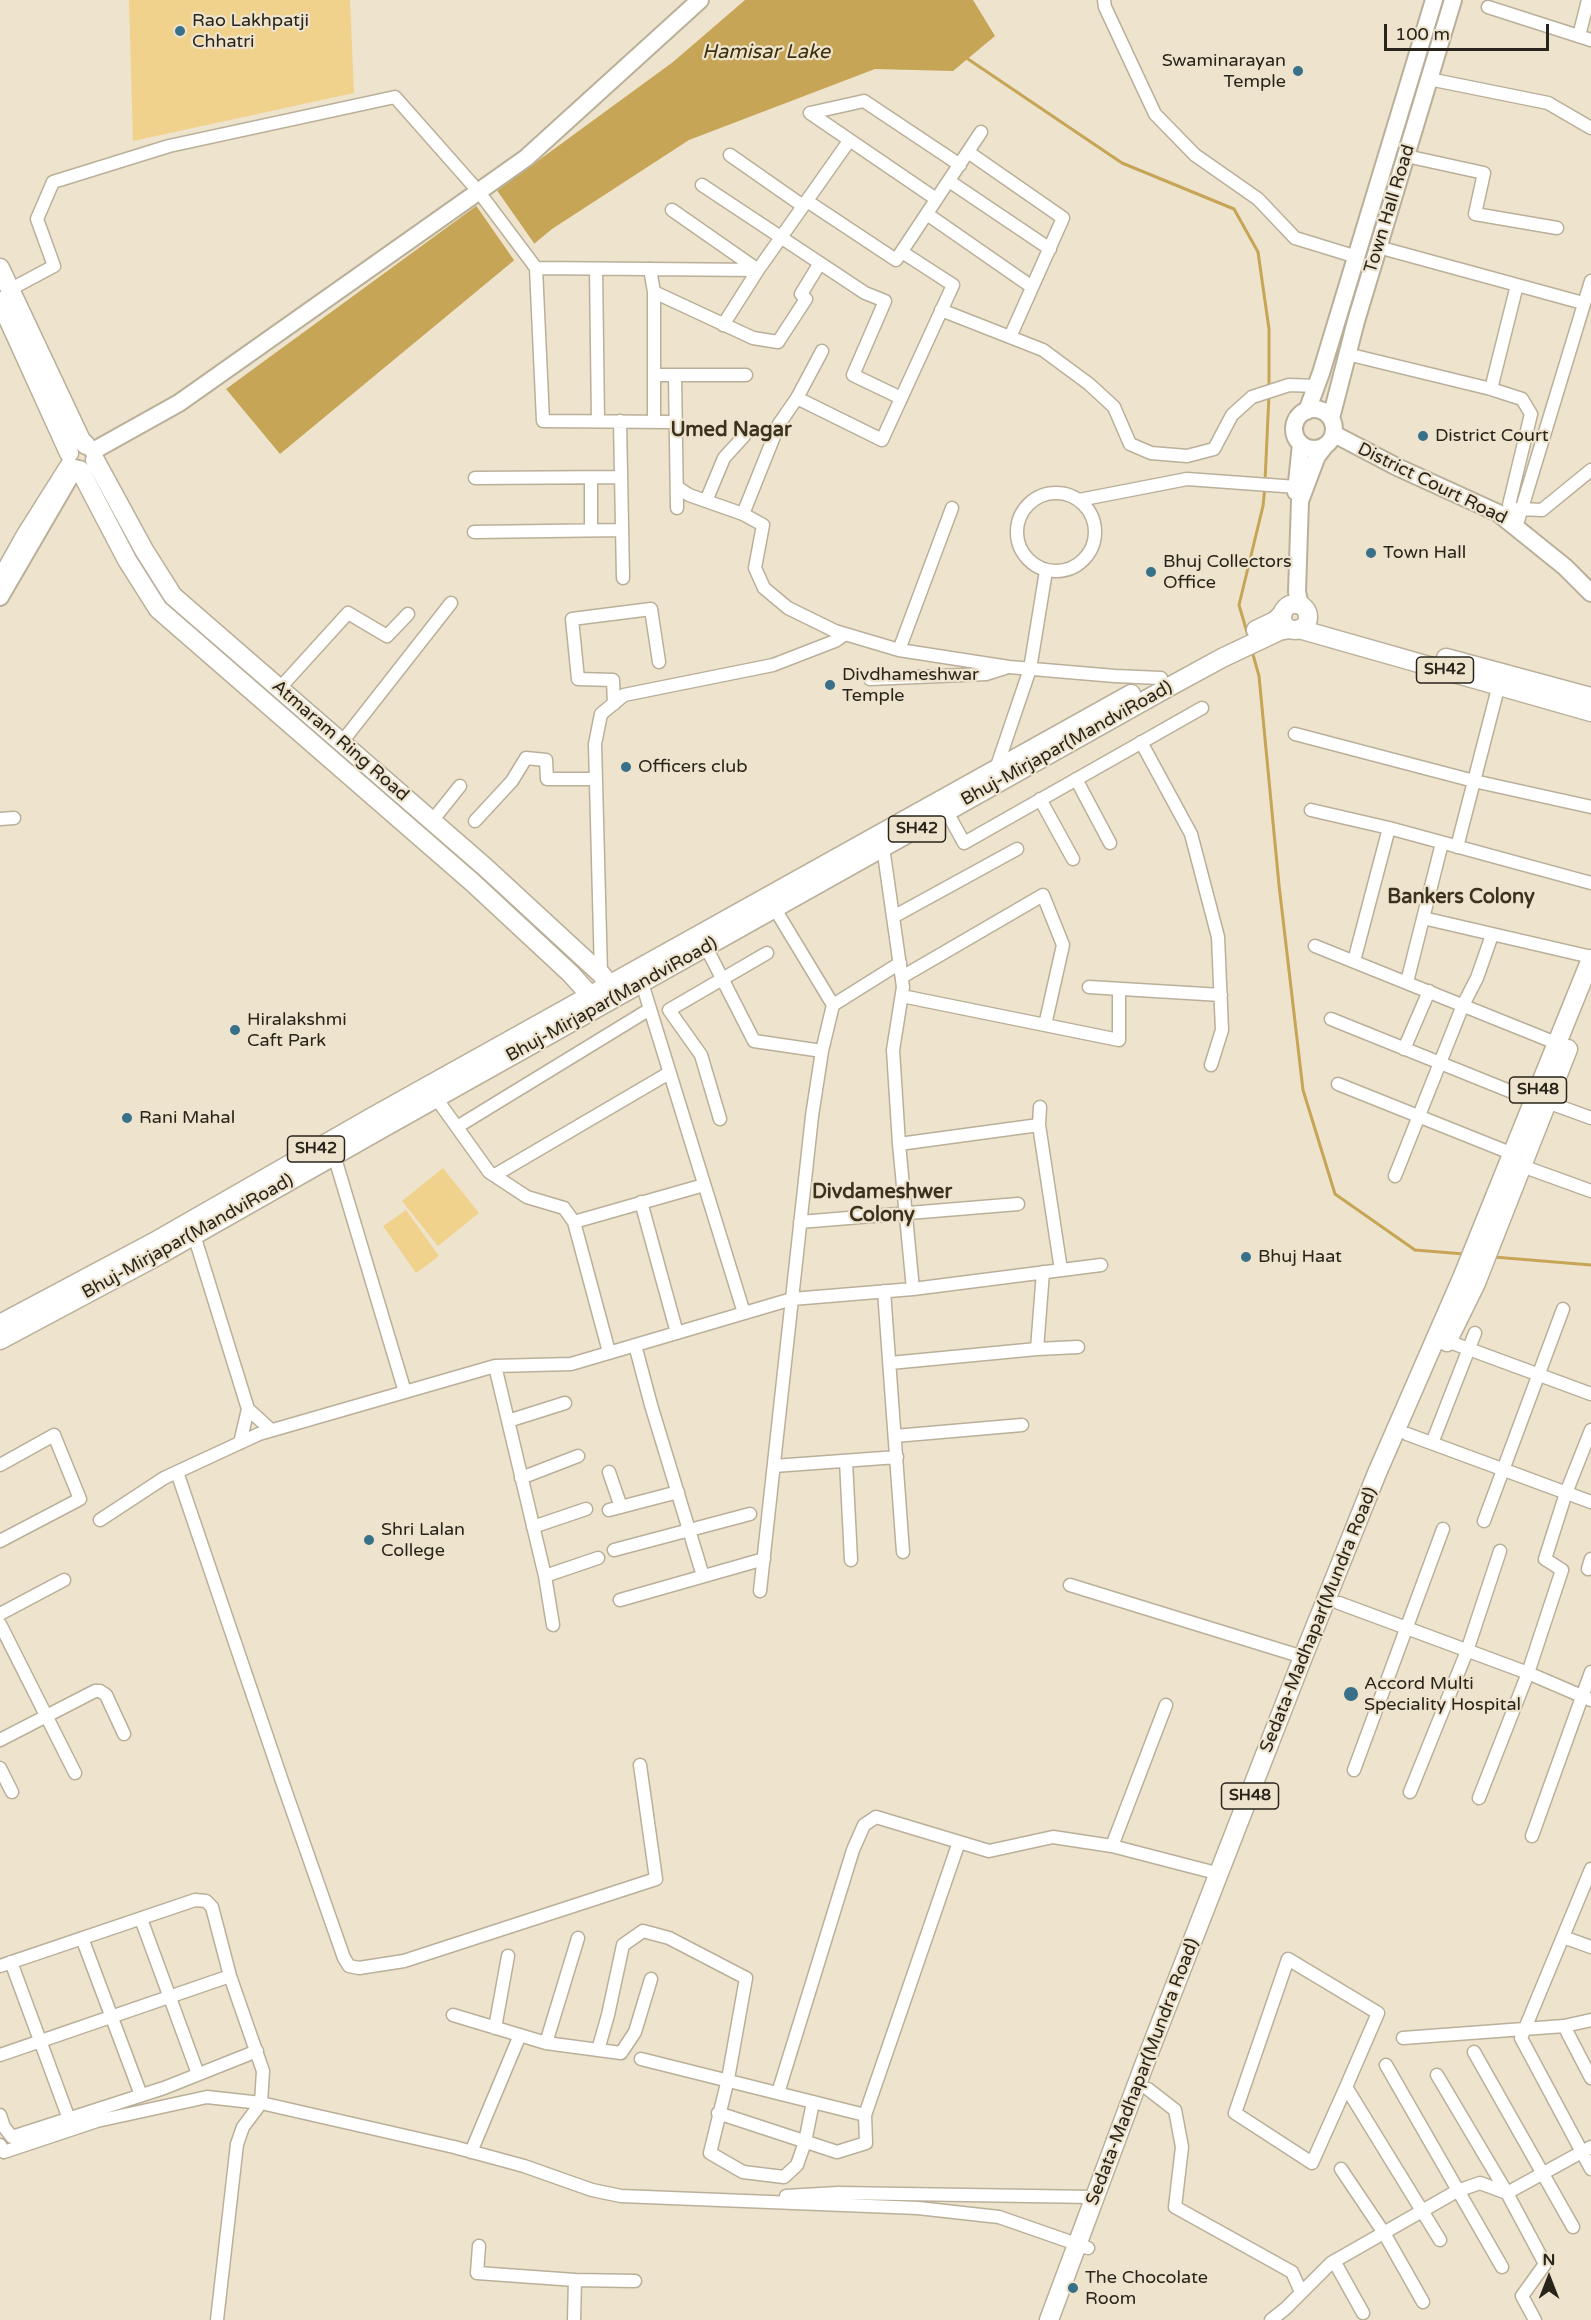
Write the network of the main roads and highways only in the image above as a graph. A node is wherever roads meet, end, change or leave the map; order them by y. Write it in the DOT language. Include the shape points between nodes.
graph roads {
  1 [pos="0,268"];
  2 [pos="5,295"];
  3 [pos="81,458"];
  4 [pos="1290,619"];
  5 [pos="1221,652"];
  6 [pos="1591,697"];
  7 [pos="1591,712"];
  8 [pos="1591,958"];
  9 [pos="610,984"];
  10 [pos="1591,991"];
  11 [pos="595,1001"];
  12 [pos="1520,1159"];
  13 [pos="1469,1280"];
  14 [pos="0,1324"];
  15 [pos="0,1340"];
  16 [pos="1082,2246"];
  17 [pos="1049,2320"];
  18 [pos="1062,2320"];
  1 -- 2 [label="main road, Atmaram Ring Road"];
  2 -- 3 [label="main road, Atmaram Ring Road"];
  3 -- 9 [label="main road, Atmaram Ring Road" via="173,596 432,821"];
  3 -- 11 [label="main road, Atmaram Ring Road" via="127,560 158,609 471,882"];
  4 -- 5 [label="main road, SH42"];
  4 -- 6 [label="main road, SH42" via="1314,622"];
  4 -- 7 [label="main road, SH42"];
  5 -- 9 [label="main road, Bhuj-Mirjapar(MandviRoad) / SH42" via="1161,678"];
  5 -- 9 [label="main road, Bhuj-Mirjapar(MandviRoad) / SH42" via="642,983"];
  8 -- 12 [label="main road, Sedata-Madhapar(Mundra Road) / SH48"];
  9 -- 11 [label="main road, Bhuj-Mirjapar(MandviRoad) / SH42"];
  10 -- 12 [label="main road, Sedata-Madhapar(Mundra Road) / SH48"];
  11 -- 14 [label="main road, Bhuj-Mirjapar(MandviRoad) / SH42"];
  11 -- 15 [label="main road, Bhuj-Mirjapar(MandviRoad) / SH42" via="436,1098"];
  12 -- 13 [label="main road, Sedata-Madhapar(Mundra Road) / SH48"];
  13 -- 16 [label="main road, Sedata-Madhapar(Mundra Road) / SH48"];
  13 -- 16 [label="main road, Sedata-Madhapar(Mundra Road) / SH48" via="1377,1473 1303,1657 1094,2197"];
  16 -- 17 [label="main road, Sedata-Madhapar(Mundra Road) / SH48"];
  16 -- 18 [label="main road, Sedata-Madhapar(Mundra Road) / SH48"];
}
